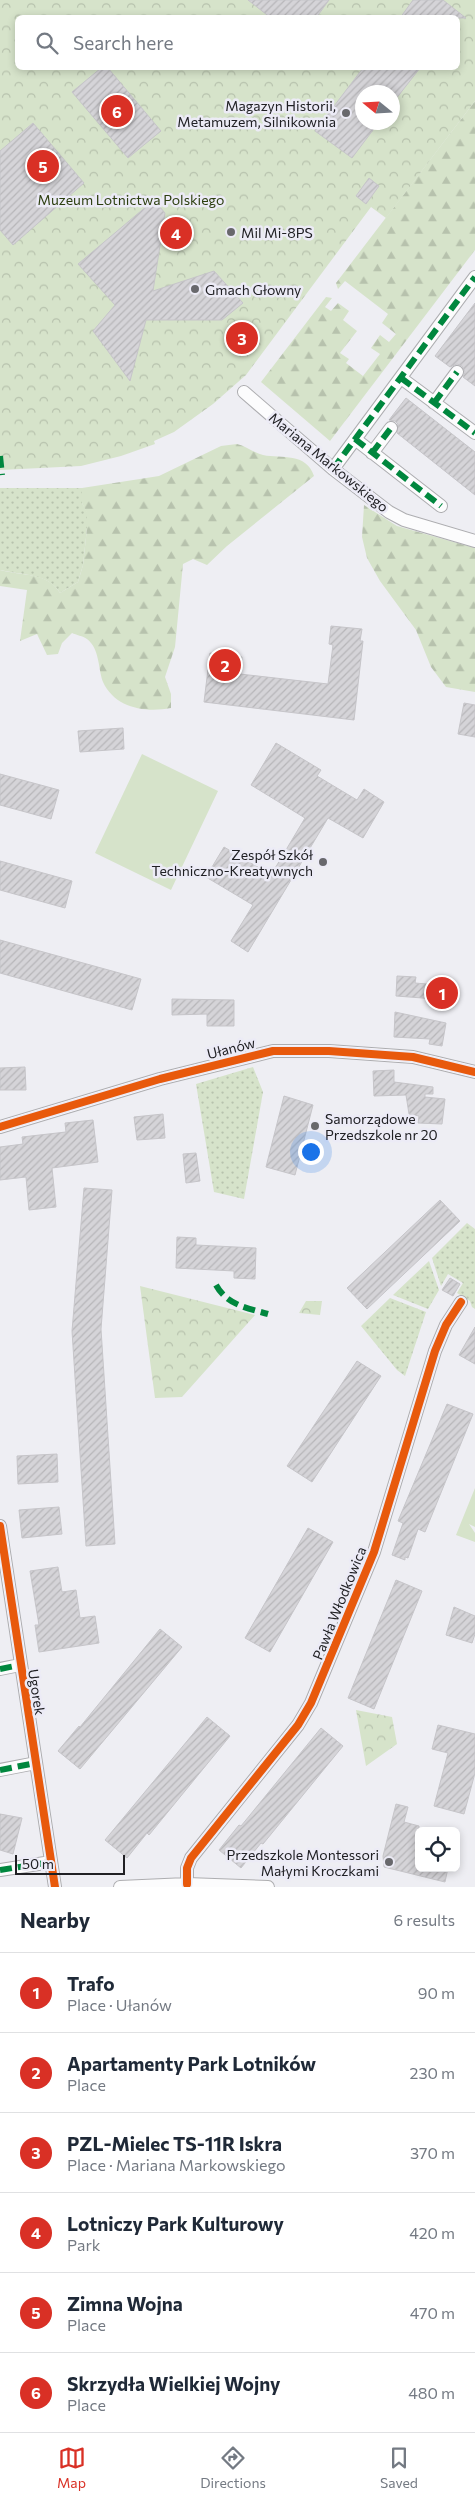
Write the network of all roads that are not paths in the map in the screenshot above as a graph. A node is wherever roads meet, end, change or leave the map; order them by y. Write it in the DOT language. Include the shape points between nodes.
graph roads {
  1 [pos="475,277"];
  2 [pos="457,372"];
  3 [pos="401,378"];
  4 [pos="244,392"];
  5 [pos="434,403"];
  6 [pos="391,428"];
  7 [pos="475,433"];
  8 [pos="355,439"];
  9 [pos="372,453"];
  10 [pos="333,469"];
  11 [pos="440,506"];
  12 [pos="475,541"];
  13 [pos="475,1072"];
  14 [pos="0,1128"];
  15 [pos="461,1302"];
  16 [pos="0,1526"];
  17 [pos="20,1665"];
  18 [pos="0,1668"];
  19 [pos="36,1763"];
  20 [pos="0,1770"];
  21 [pos="51,1862"];
  22 [pos="0,1870"];
  23 [pos="187,1884"];
  24 [pos="55,1887"];
  25 [pos="120,1887"];
  26 [pos="268,1887"];
  1 -- 3 [label="street"];
  2 -- 5 [label="street"];
  3 -- 5 [label="street"];
  3 -- 8 [label="street"];
  4 -- 10 [label="street, Mariana Markowskiego"];
  5 -- 7 [label="street"];
  6 -- 9 [label="street"];
  8 -- 9 [label="street"];
  8 -- 10 [label="street"];
  9 -- 11 [label="street"];
  10 -- 12 [label="street, Mariana Markowskiego" via="404,520"];
  13 -- 14 [label="street, Ułanów" via="413,1057 273,1051 160,1079"];
  15 -- 23 [label="street, Pawła Włodkowica" via="435,1351 374,1552 314,1698 298,1725 191,1858"];
  16 -- 17 [label="street, Ugorek"];
  17 -- 18 [label="street, Ugorek"];
  17 -- 19 [label="street, Ugorek"];
  19 -- 20 [label="street"];
  19 -- 21 [label="street, Ugorek"];
  21 -- 22 [label="street"];
  21 -- 24 [label="street, Ugorek"];
  23 -- 25 [label="street"];
  23 -- 26 [label="street"];
}
